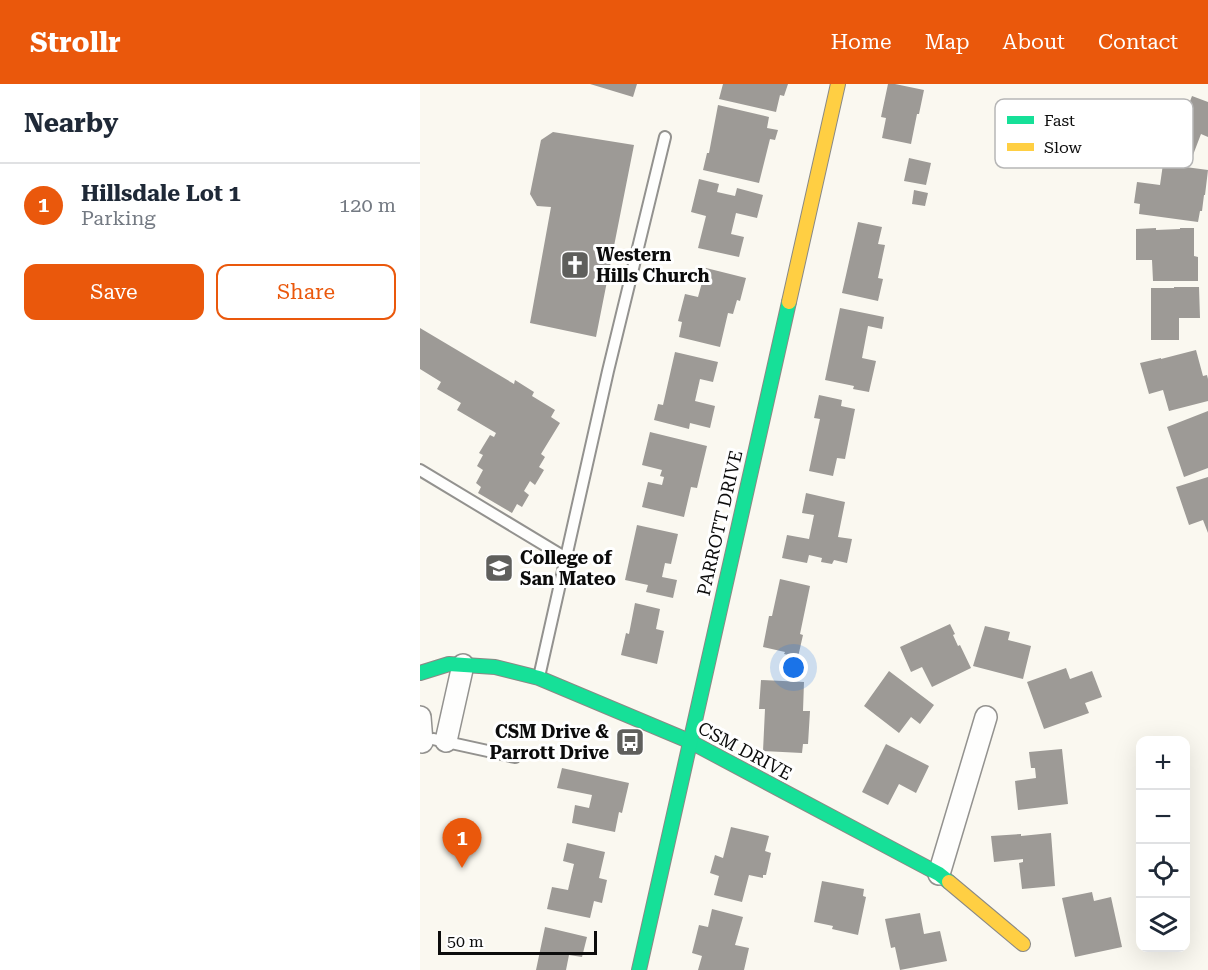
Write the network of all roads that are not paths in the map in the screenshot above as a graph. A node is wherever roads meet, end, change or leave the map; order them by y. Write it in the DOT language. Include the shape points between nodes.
graph roads {
  1 [pos="838,84"];
  2 [pos="665,137"];
  3 [pos="420,470"];
  4 [pos="566,558"];
  5 [pos="463,664"];
  6 [pos="420,673"];
  7 [pos="539,678"];
  8 [pos="420,717"];
  9 [pos="986,717"];
  10 [pos="446,741"];
  11 [pos="689,741"];
  12 [pos="421,742"];
  13 [pos="515,757"];
  14 [pos="939,874"];
  15 [pos="1023,944"];
  16 [pos="639,970"];
  1 -- 11 [label="street, PARROTT DRIVE"];
  2 -- 4 [label="lane"];
  3 -- 4 [label="lane"];
  4 -- 7 [label="lane"];
  5 -- 6 [label="street, CSM DRIVE"];
  5 -- 7 [label="street, CSM DRIVE" via="495,666"];
  5 -- 10 [label="street"];
  7 -- 11 [label="street, CSM DRIVE"];
  8 -- 12 [label="street"];
  9 -- 14 [label="street"];
  10 -- 12 [label="lane"];
  10 -- 13 [label="lane"];
  11 -- 14 [label="street, CSM DRIVE"];
  11 -- 16 [label="street, PARROTT DRIVE"];
  14 -- 15 [label="street, CSM DRIVE"];
}
